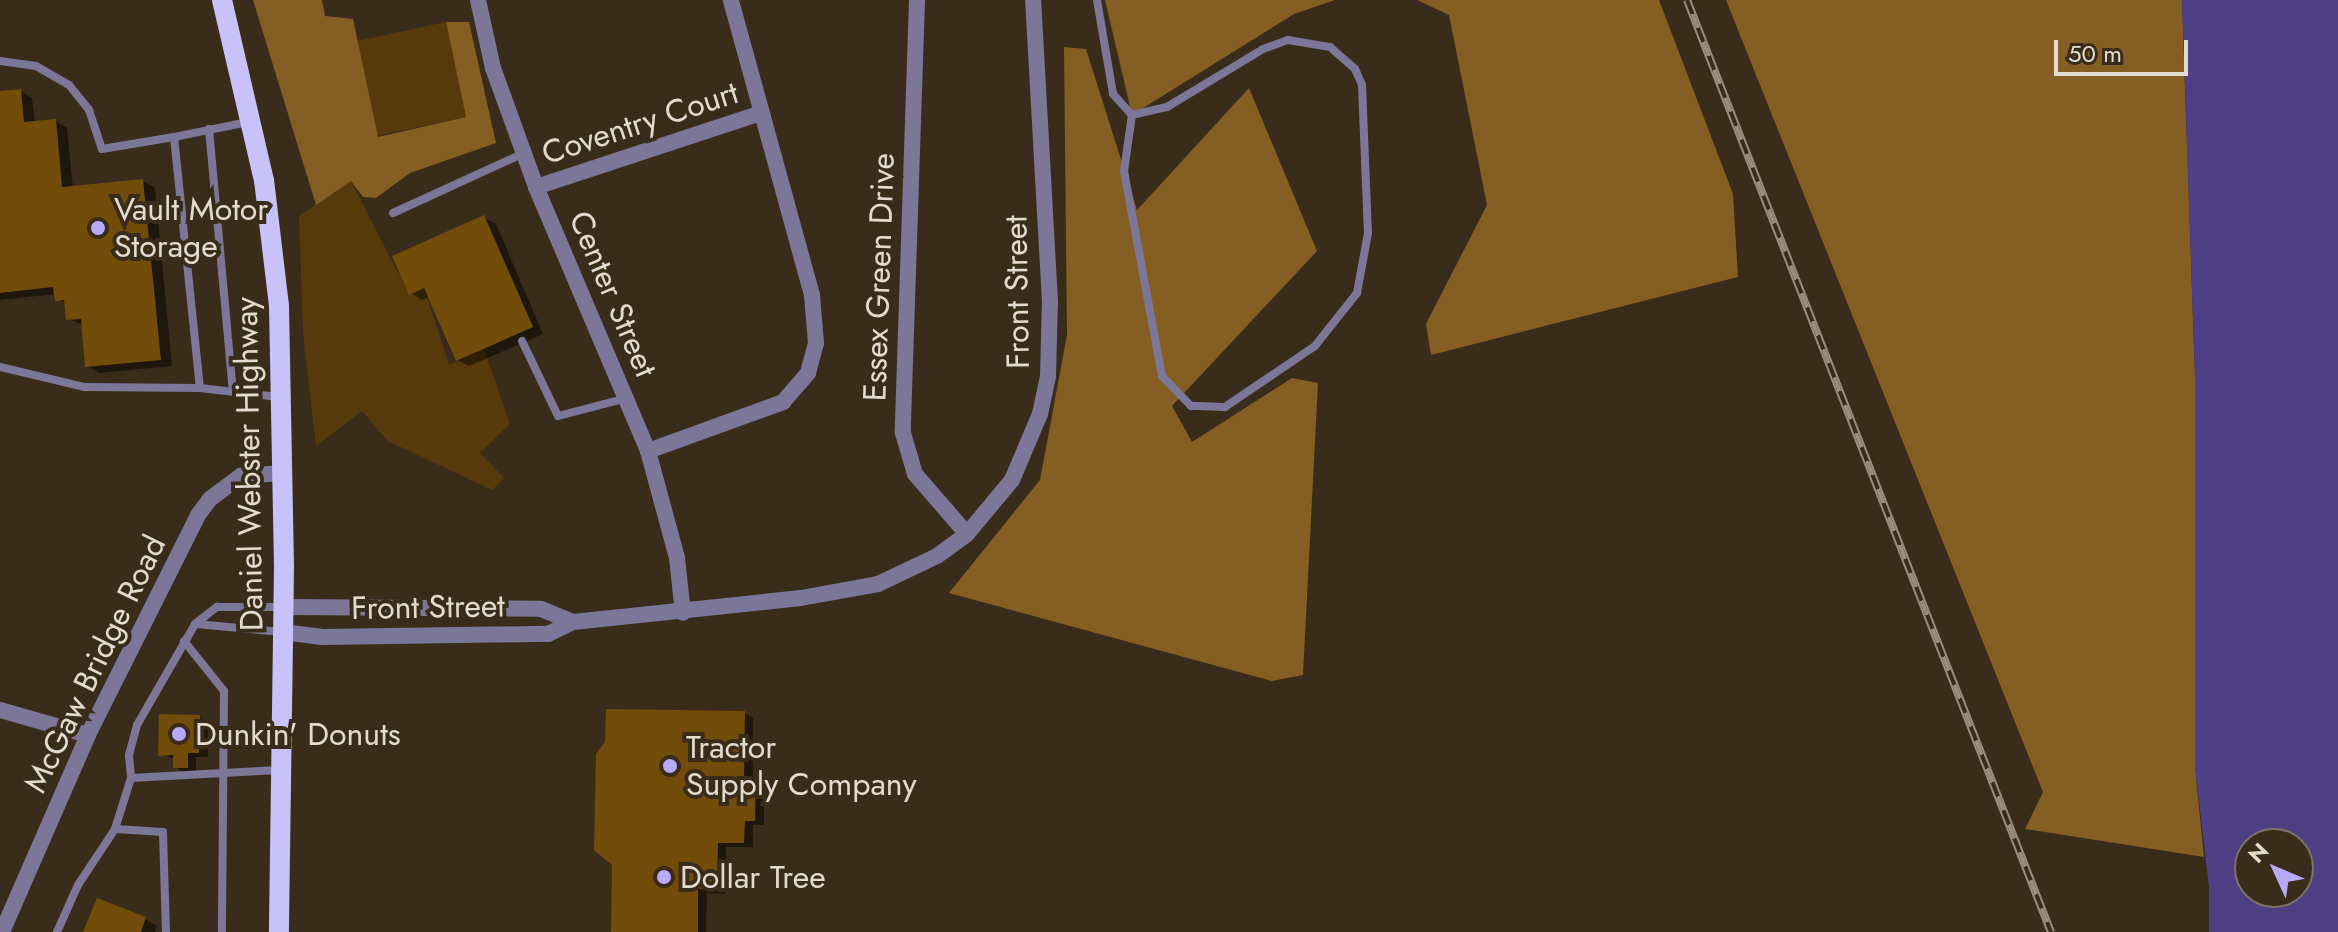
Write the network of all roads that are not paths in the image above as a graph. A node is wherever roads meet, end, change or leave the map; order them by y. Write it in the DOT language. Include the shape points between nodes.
graph roads {
  1 [pos="222,0"];
  2 [pos="478,0"];
  3 [pos="731,0"];
  4 [pos="917,0"];
  5 [pos="1033,0"];
  6 [pos="1097,0"];
  7 [pos="0,61"];
  8 [pos="761,113"];
  9 [pos="1132,115"];
  10 [pos="252,121"];
  11 [pos="209,129"];
  12 [pos="174,137"];
  13 [pos="524,153"];
  14 [pos="536,187"];
  15 [pos="393,213"];
  16 [pos="522,341"];
  17 [pos="0,367"];
  18 [pos="200,388"];
  19 [pos="233,391"];
  20 [pos="283,397"];
  21 [pos="627,397"];
  22 [pos="648,451"];
  23 [pos="283,473"];
  24 [pos="967,534"];
  25 [pos="282,607"];
  26 [pos="683,613"];
  27 [pos="573,622"];
  28 [pos="195,624"];
  29 [pos="282,632"];
  30 [pos="184,641"];
  31 [pos="0,710"];
  32 [pos="88,735"];
  33 [pos="279,770"];
  34 [pos="223,777"];
  35 [pos="131,778"];
  36 [pos="115,829"];
  37 [pos="2,932"];
  38 [pos="57,932"];
  39 [pos="166,932"];
  40 [pos="222,932"];
  41 [pos="279,932"];
  1 -- 10 [label="main road, Daniel Webster Highway"];
  2 -- 13 [label="street, Center Street" via="493,68"];
  3 -- 8 [label="street, Coventry Court"];
  4 -- 24 [label="street, Essex Green Drive" via="903,433 915,474"];
  5 -- 24 [label="street, Front Street" via="1050,302 1048,376 1036,425 1012,480"];
  6 -- 9 [label="lane" via="1113,94"];
  7 -- 12 [label="lane" via="36,66 69,85 89,110 102,149"];
  8 -- 14 [label="street, Coventry Court"];
  8 -- 22 [label="street, Coventry Court" via="815,307 814,358 796,389 770,409"];
  9 -- 9 [label="lane" via="1167,107 1263,49 1288,40 1330,47 1355,69 1362,85 1368,233 1357,293 1315,346 1225,407 1191,406 1162,376 1124,171"];
  10 -- 11 [label="lane"];
  10 -- 20 [label="main road, Daniel Webster Highway" via="273,242"];
  11 -- 12 [label="lane"];
  11 -- 19 [label="lane"];
  12 -- 18 [label="lane"];
  13 -- 14 [label="street, Center Street"];
  13 -- 15 [label="lane"];
  14 -- 21 [label="street, Center Street"];
  16 -- 21 [label="lane" via="558,416"];
  17 -- 18 [label="lane" via="84,387"];
  18 -- 19 [label="lane"];
  19 -- 20 [label="lane"];
  20 -- 23 [label="main road, Daniel Webster Highway"];
  21 -- 22 [label="street, Center Street"];
  22 -- 26 [label="street, Center Street" via="677,558"];
  23 -- 25 [label="main road, Daniel Webster Highway"];
  23 -- 32 [label="street, McGaw Bridge Road" via="241,476 210,499"];
  24 -- 26 [label="street, Front Street" via="937,556 878,584"];
  25 -- 27 [label="street, Front Street" via="541,609"];
  25 -- 28 [label="lane" via="217,607"];
  25 -- 29 [label="main road, Daniel Webster Highway"];
  26 -- 27 [label="street, Front Street"];
  27 -- 29 [label="street, Front Street" via="548,634 321,637"];
  28 -- 29 [label="lane"];
  28 -- 30 [label="lane"];
  29 -- 33 [label="main road, Daniel Webster Highway"];
  30 -- 34 [label="lane" via="224,691"];
  30 -- 35 [label="lane" via="137,725 129,755"];
  31 -- 32 [label="street"];
  32 -- 37 [label="street, McGaw Bridge Road"];
  33 -- 34 [label="lane"];
  33 -- 41 [label="main road, Daniel Webster Highway"];
  34 -- 35 [label="lane"];
  34 -- 40 [label="lane"];
  35 -- 36 [label="lane"];
  36 -- 38 [label="lane" via="78,885"];
  36 -- 39 [label="lane" via="163,832"];
}
